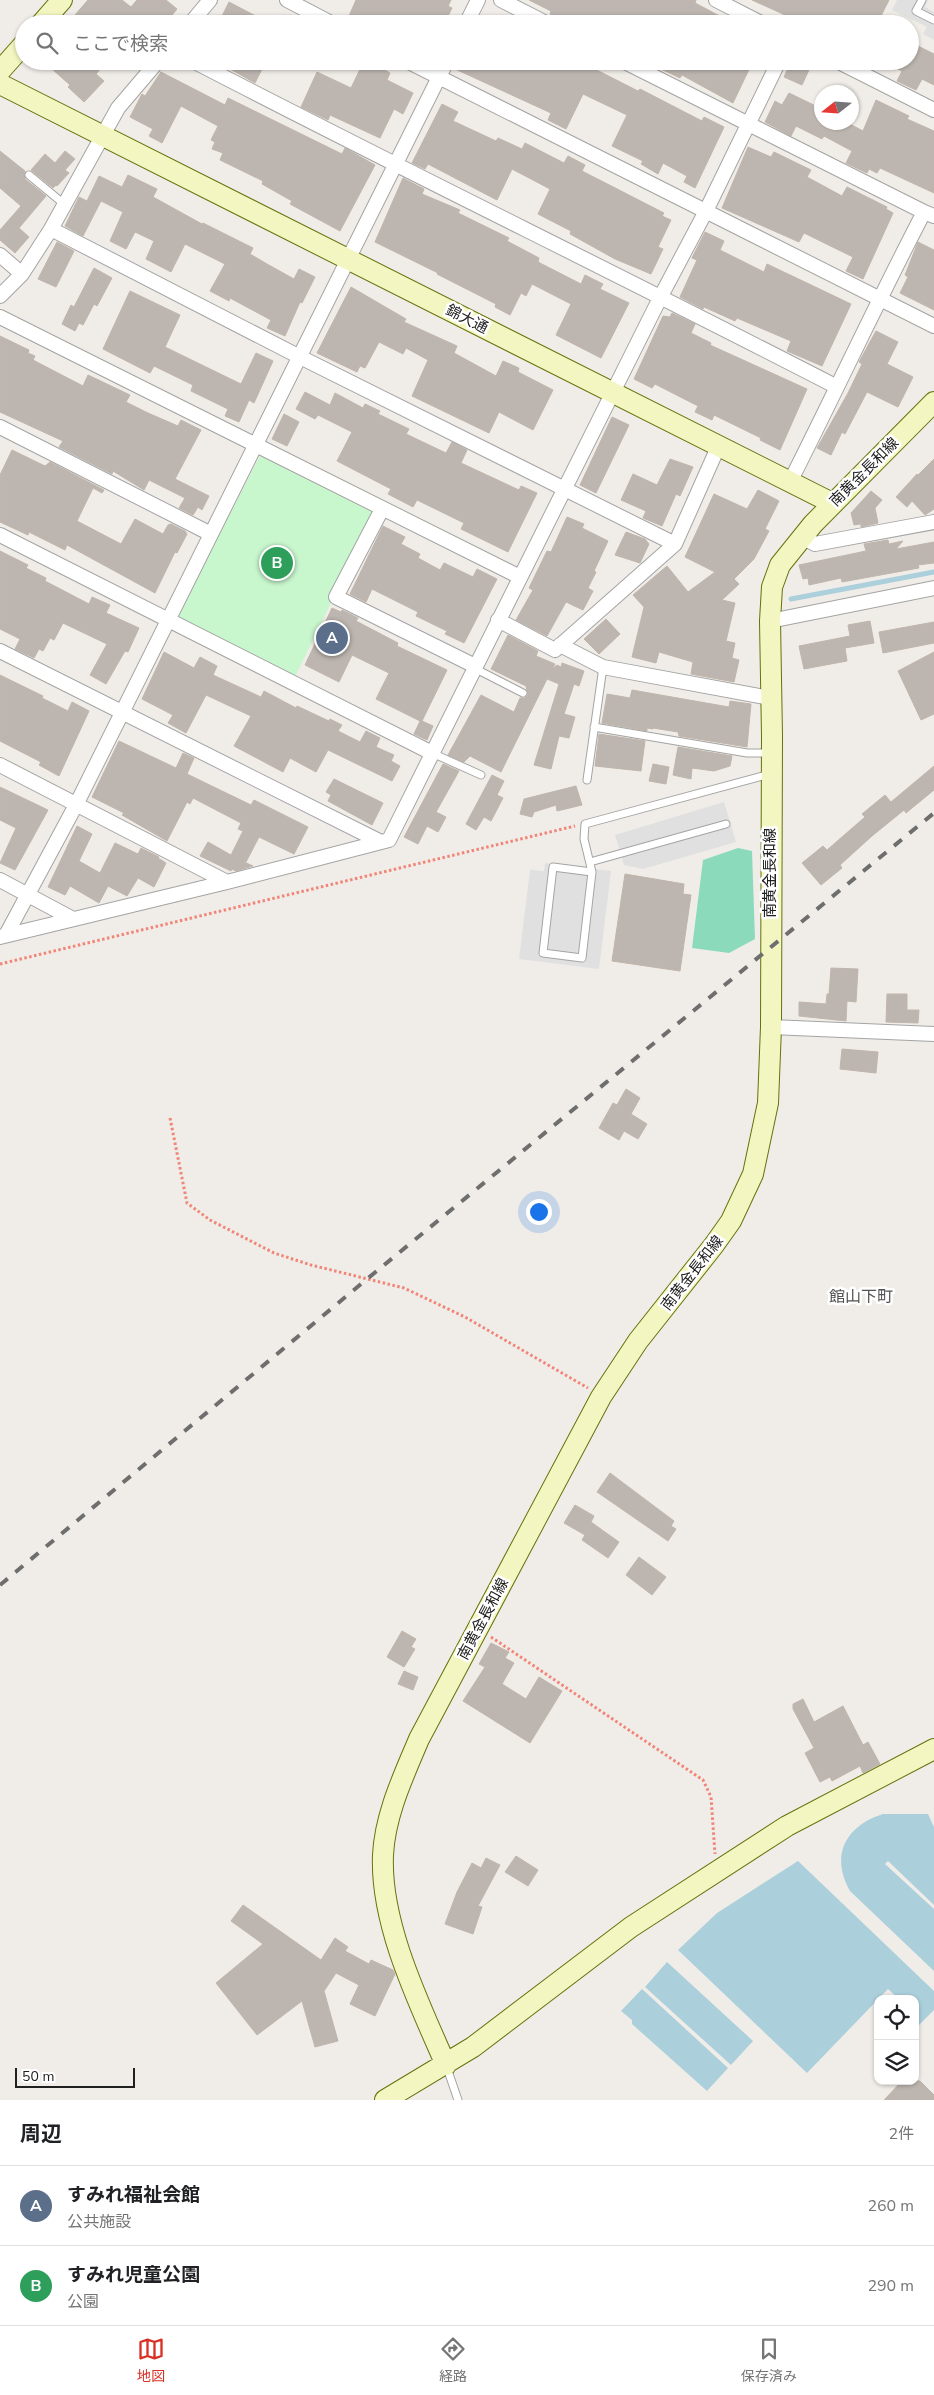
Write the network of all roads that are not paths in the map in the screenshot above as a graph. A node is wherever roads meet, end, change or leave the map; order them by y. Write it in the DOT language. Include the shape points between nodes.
graph roads {
  1 [pos="62,0"];
  2 [pos="210,0"];
  3 [pos="287,0"];
  4 [pos="478,0"];
  5 [pos="501,0"];
  6 [pos="716,0"];
  7 [pos="922,0"];
  8 [pos="49,15"];
  9 [pos="198,15"];
  10 [pos="316,15"];
  11 [pos="470,15"];
  12 [pos="530,15"];
  13 [pos="745,15"];
  14 [pos="934,20"];
  15 [pos="15,54"];
  16 [pos="150,70"];
  17 [pos="210,70"];
  18 [pos="425,70"];
  19 [pos="442,70"];
  20 [pos="641,70"];
  21 [pos="775,70"];
  22 [pos="855,70"];
  23 [pos="0,71"];
  24 [pos="439,77"];
  25 [pos="0,84"];
  26 [pos="934,110"];
  27 [pos="748,124"];
  28 [pos="101,136"];
  29 [pos="394,165"];
  30 [pos="29,176"];
  31 [pos="64,204"];
  32 [pos="706,211"];
  33 [pos="929,214"];
  34 [pos="51,229"];
  35 [pos="0,255"];
  36 [pos="348,259"];
  37 [pos="22,274"];
  38 [pos="0,296"];
  39 [pos="661,296"];
  40 [pos="879,297"];
  41 [pos="0,317"];
  42 [pos="934,326"];
  43 [pos="300,357"];
  44 [pos="838,387"];
  45 [pos="614,392"];
  46 [pos="930,409"];
  47 [pos="0,427"];
  48 [pos="256,443"];
  49 [pos="719,444"];
  50 [pos="791,480"];
  51 [pos="564,489"];
  52 [pos="832,503"];
  53 [pos="382,509"];
  54 [pos="934,522"];
  55 [pos="0,534"];
  56 [pos="211,534"];
  57 [pos="802,537"];
  58 [pos="674,544"];
  59 [pos="520,577"];
  60 [pos="934,588"];
  61 [pos="168,619"];
  62 [pos="498,620"];
  63 [pos="770,621"];
  64 [pos="560,645"];
  65 [pos="0,651"];
  66 [pos="603,666"];
  67 [pos="475,667"];
  68 [pos="523,693"];
  69 [pos="770,698"];
  70 [pos="122,712"];
  71 [pos="594,727"];
  72 [pos="432,753"];
  73 [pos="772,753"];
  74 [pos="0,765"];
  75 [pos="771,774"];
  76 [pos="481,775"];
  77 [pos="587,780"];
  78 [pos="77,803"];
  79 [pos="726,824"];
  80 [pos="381,842"];
  81 [pos="590,862"];
  82 [pos="592,872"];
  83 [pos="0,880"];
  84 [pos="227,882"];
  85 [pos="30,895"];
  86 [pos="73,919"];
  87 [pos="3,936"];
  88 [pos="771,1027"];
  89 [pos="934,1034"];
  90 [pos="934,1749"];
  91 [pos="446,2065"];
  92 [pos="385,2100"];
  93 [pos="458,2100"];
  1 -- 8 [label="main road"];
  2 -- 9 [label="street"];
  3 -- 10 [label="street"];
  4 -- 11 [label="street"];
  5 -- 12 [label="street"];
  6 -- 13 [label="street"];
  7 -- 14 [label="lane" via="916,11"];
  15 -- 23 [label="main road"];
  16 -- 28 [label="street" via="118,108"];
  17 -- 29 [label="street"];
  18 -- 24 [label="street"];
  19 -- 24 [label="street"];
  20 -- 27 [label="street"];
  21 -- 27 [label="street"];
  22 -- 26 [label="street"];
  24 -- 29 [label="street"];
  24 -- 32 [label="street"];
  25 -- 28 [label="main road, 錦大通"];
  27 -- 32 [label="street"];
  27 -- 33 [label="street"];
  28 -- 31 [label="street"];
  28 -- 36 [label="main road, 錦大通"];
  29 -- 36 [label="street"];
  29 -- 39 [label="street"];
  30 -- 31 [label="lane"];
  31 -- 34 [label="street"];
  32 -- 39 [label="street"];
  32 -- 40 [label="street"];
  33 -- 40 [label="street"];
  34 -- 37 [label="street"];
  34 -- 43 [label="street"];
  35 -- 37 [label="street"];
  36 -- 43 [label="street"];
  36 -- 45 [label="main road, 錦大通"];
  37 -- 38 [label="street"];
  39 -- 44 [label="street"];
  39 -- 45 [label="street"];
  40 -- 42 [label="street"];
  40 -- 44 [label="street"];
  41 -- 48 [label="street"];
  43 -- 48 [label="street"];
  43 -- 51 [label="street"];
  44 -- 50 [label="street"];
  45 -- 49 [label="main road, 錦大通"];
  45 -- 51 [label="street"];
  46 -- 52 [label="main road, 南黄金長和線"];
  47 -- 56 [label="street"];
  48 -- 53 [label="street"];
  48 -- 56 [label="street"];
  49 -- 50 [label="main road, 錦大通"];
  49 -- 58 [label="street"];
  50 -- 52 [label="main road, 錦大通"];
  51 -- 58 [label="street"];
  51 -- 59 [label="street"];
  52 -- 57 [label="main road, 南黄金長和線"];
  53 -- 59 [label="street"];
  53 -- 67 [label="street" via="336,597"];
  54 -- 57 [label="street" via="815,544"];
  55 -- 61 [label="street"];
  56 -- 61 [label="street"];
  57 -- 63 [label="main road, 南黄金長和線" via="780,565 772,587"];
  58 -- 64 [label="street"];
  59 -- 62 [label="street"];
  60 -- 63 [label="street"];
  61 -- 70 [label="street"];
  61 -- 72 [label="street"];
  62 -- 64 [label="street" via="555,650"];
  62 -- 67 [label="street"];
  63 -- 69 [label="main road, 南黄金長和線"];
  64 -- 66 [label="street"];
  65 -- 70 [label="street"];
  66 -- 69 [label="street"];
  66 -- 71 [label="lane"];
  67 -- 68 [label="lane"];
  67 -- 72 [label="street"];
  69 -- 73 [label="main road, 南黄金長和線"];
  70 -- 78 [label="street"];
  70 -- 80 [label="street"];
  71 -- 73 [label="lane" via="747,753"];
  71 -- 77 [label="lane"];
  72 -- 76 [label="lane"];
  72 -- 80 [label="street" via="389,840"];
  73 -- 75 [label="main road, 南黄金長和線"];
  74 -- 78 [label="street"];
  75 -- 81 [label="lane" via="585,824 584,838"];
  75 -- 88 [label="main road, 南黄金長和線"];
  78 -- 84 [label="street"];
  78 -- 85 [label="street"];
  79 -- 81 [label="lane"];
  80 -- 84 [label="street"];
  81 -- 82 [label="lane"];
  82 -- 82 [label="lane" via="582,958 543,953 553,867"];
  83 -- 85 [label="street"];
  84 -- 86 [label="street"];
  85 -- 86 [label="street"];
  85 -- 87 [label="street"];
  86 -- 87 [label="street"];
  88 -- 89 [label="street"];
  88 -- 91 [label="main road, 南黄金長和線" via="768,1102 753,1174 731,1221 638,1341 601,1397 420,1739 396,1797 383,1855 391,1919 401,1955"];
  90 -- 91 [label="main road" via="787,1826 631,1926"];
  91 -- 92 [label="main road"];
  91 -- 93 [label="lane"];
}
